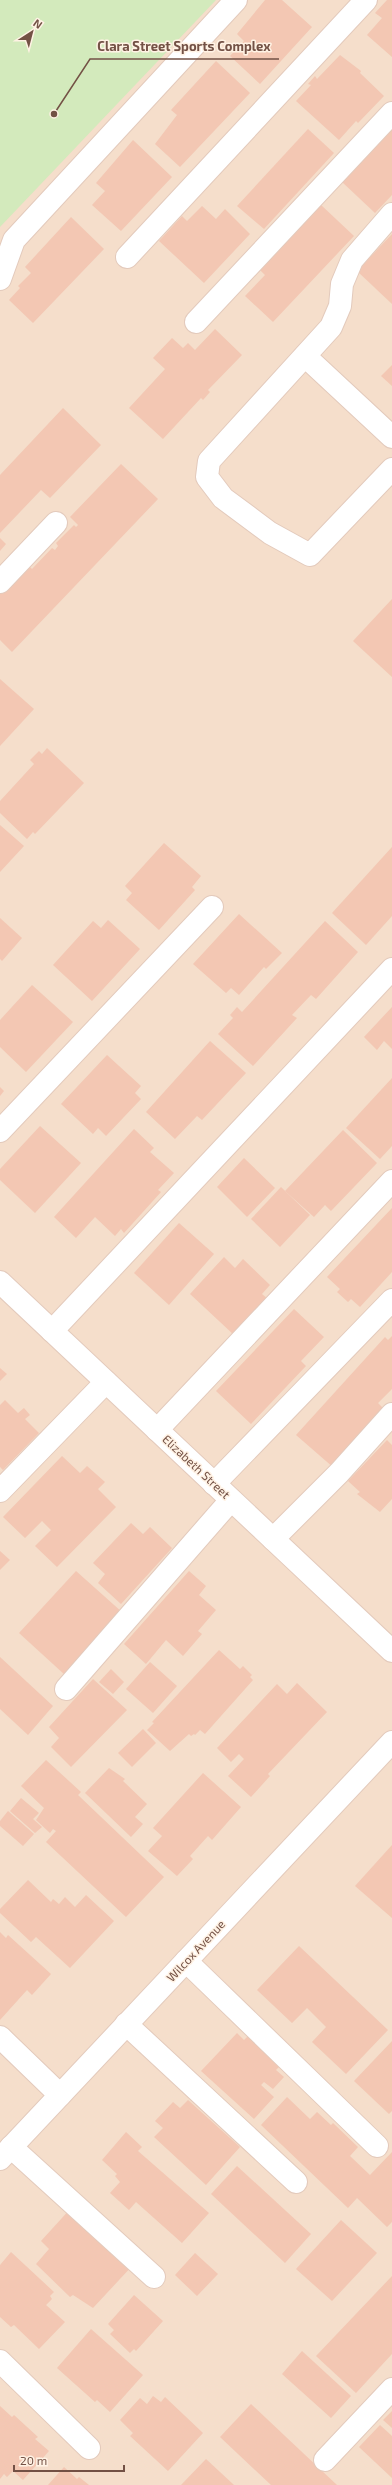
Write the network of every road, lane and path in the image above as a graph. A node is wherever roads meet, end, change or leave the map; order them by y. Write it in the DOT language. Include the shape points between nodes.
graph roads {
  1 [pos="236,0"];
  2 [pos="366,0"];
  3 [pos="392,113"];
  4 [pos="392,214"];
  5 [pos="127,257"];
  6 [pos="0,279"];
  7 [pos="196,322"];
  8 [pos="305,356"];
  9 [pos="392,437"];
  10 [pos="392,469"];
  11 [pos="56,523"];
  12 [pos="0,582"];
  13 [pos="212,907"];
  14 [pos="392,968"];
  15 [pos="0,1131"];
  16 [pos="392,1181"];
  17 [pos="0,1282"];
  18 [pos="392,1300"];
  19 [pos="52,1331"];
  20 [pos="106,1382"];
  21 [pos="392,1414"];
  22 [pos="157,1430"];
  23 [pos="214,1484"];
  24 [pos="0,1491"];
  25 [pos="231,1500"];
  26 [pos="273,1539"];
  27 [pos="392,1651"];
  28 [pos="66,1689"];
  29 [pos="392,1742"];
  30 [pos="186,1962"];
  31 [pos="126,2024"];
  32 [pos="0,2037"];
  33 [pos="60,2095"];
  34 [pos="377,2146"];
  35 [pos="5,2153"];
  36 [pos="296,2182"];
  37 [pos="154,2277"];
  38 [pos="0,2361"];
  39 [pos="392,2389"];
  40 [pos="89,2448"];
  41 [pos="325,2460"];
  1 -- 6 [label="street" via="14,240"];
  2 -- 5 [label="street"];
  3 -- 7 [label="street"];
  4 -- 8 [label="street" via="352,260 342,284 340,306 331,327"];
  8 -- 9 [label="street"];
  8 -- 10 [label="street" via="209,461 207,477 223,498 270,533 310,555"];
  11 -- 12 [label="street"];
  13 -- 15 [label="street"];
  14 -- 19 [label="street"];
  16 -- 22 [label="street"];
  17 -- 19 [label="street, Elizabeth Street"];
  18 -- 23 [label="street"];
  19 -- 20 [label="street, Elizabeth Street"];
  20 -- 22 [label="street, Elizabeth Street"];
  20 -- 24 [label="street"];
  21 -- 26 [label="street" via="339,1474"];
  22 -- 23 [label="street, Elizabeth Street"];
  23 -- 25 [label="street, Elizabeth Street"];
  25 -- 26 [label="street, Elizabeth Street"];
  25 -- 28 [label="street"];
  26 -- 27 [label="street, Elizabeth Street"];
  29 -- 30 [label="street, Wilcox Avenue"];
  30 -- 31 [label="street, Wilcox Avenue"];
  30 -- 34 [label="street"];
  31 -- 33 [label="street, Wilcox Avenue"];
  31 -- 36 [label="street"];
  32 -- 33 [label="street"];
  33 -- 35 [label="street, Wilcox Avenue"];
  35 -- 37 [label="street"];
  38 -- 40 [label="street"];
  39 -- 41 [label="street"];
}
